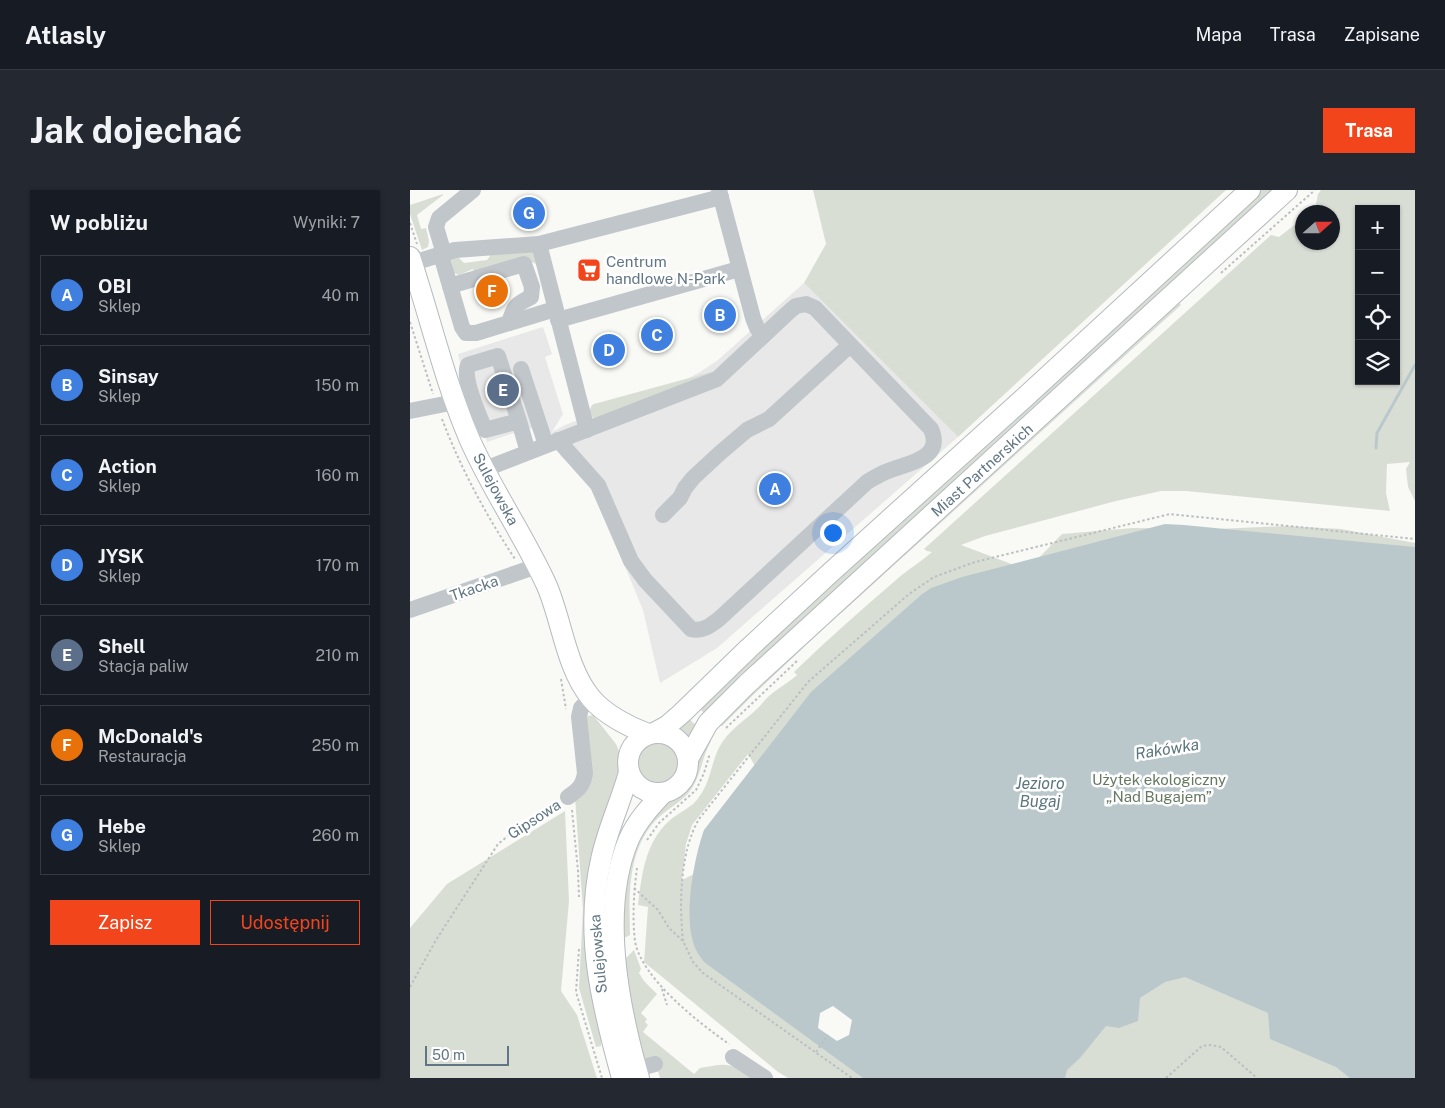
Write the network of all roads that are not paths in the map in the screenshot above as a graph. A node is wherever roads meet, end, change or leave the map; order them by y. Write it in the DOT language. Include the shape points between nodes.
graph roads {
  1 [pos="473,190"];
  2 [pos="1250,190"];
  3 [pos="1287,190"];
  4 [pos="720,193"];
  5 [pos="539,244"];
  6 [pos="442,254"];
  7 [pos="411,262"];
  8 [pos="739,269"];
  9 [pos="450,286"];
  10 [pos="556,314"];
  11 [pos="509,323"];
  12 [pos="763,336"];
  13 [pos="850,344"];
  14 [pos="509,390"];
  15 [pos="458,391"];
  16 [pos="410,411"];
  17 [pos="519,421"];
  18 [pos="587,430"];
  19 [pos="552,443"];
  20 [pos="528,452"];
  21 [pos="484,469"];
  22 [pos="663,515"];
  23 [pos="537,566"];
  24 [pos="410,610"];
  25 [pos="597,704"];
  26 [pos="651,734"];
  27 [pos="688,759"];
  28 [pos="629,763"];
  29 [pos="663,793"];
  30 [pos="568,797"];
  31 [pos="732,1051"];
  32 [pos="638,1072"];
  33 [pos="765,1078"];
  1 -- 6 [label="street" via="438,218 436,227"];
  2 -- 26 [label="main road, Miast Partnerskich" via="828,574 676,718"];
  3 -- 27 [label="main road, Miast Partnerskich" via="752,679 708,723"];
  4 -- 5 [label="street"];
  4 -- 8 [label="street"];
  5 -- 6 [label="street" via="464,249"];
  5 -- 10 [label="street"];
  6 -- 7 [label="street"];
  6 -- 9 [label="street"];
  7 -- 15 [label="main road, Sulejowska"];
  8 -- 10 [label="street"];
  8 -- 12 [label="street" via="753,318"];
  9 -- 11 [label="street" via="466,333"];
  9 -- 11 [label="street" via="524,264 532,287 531,297 515,306"];
  10 -- 11 [label="street"];
  10 -- 18 [label="street"];
  12 -- 13 [label="street" via="796,306 806,304 815,308"];
  12 -- 18 [label="street" via="717,379"];
  13 -- 19 [label="street" via="931,429 935,437 933,448 924,458 867,482 719,619 704,629 691,629 645,580 631,561 598,485"];
  13 -- 22 [label="street" via="769,419 747,430 720,453 693,478"];
  14 -- 15 [label="street" via="498,356 468,365"];
  14 -- 17 [label="street"];
  14 -- 19 [label="street" via="524,377"];
  15 -- 16 [label="street"];
  15 -- 17 [label="street" via="485,430"];
  15 -- 21 [label="main road, Sulejowska" via="469,439"];
  17 -- 20 [label="street"];
  18 -- 19 [label="street"];
  19 -- 20 [label="street"];
  20 -- 21 [label="street"];
  21 -- 23 [label="main road, Sulejowska"];
  23 -- 24 [label="street, Tkacka"];
  23 -- 25 [label="main road, Sulejowska" via="576,672"];
  25 -- 26 [label="main road, Sulejowska" via="636,730"];
  25 -- 28 [label="main road, Sulejowska"];
  25 -- 30 [label="street, Gipsowa" via="582,708 579,717 584,781 581,788"];
  26 -- 27 [label="main road" via="674,738 682,745"];
  26 -- 28 [label="main road" via="638,740"];
  27 -- 29 [label="main road" via="683,781"];
  28 -- 29 [label="main road" via="635,783 645,790"];
  28 -- 32 [label="main road, Sulejowska" via="601,859 594,916 601,996"];
  29 -- 32 [label="main road, Sulejowska" via="630,838 619,874 615,907 619,988"];
  31 -- 33 [label="street"];
}
